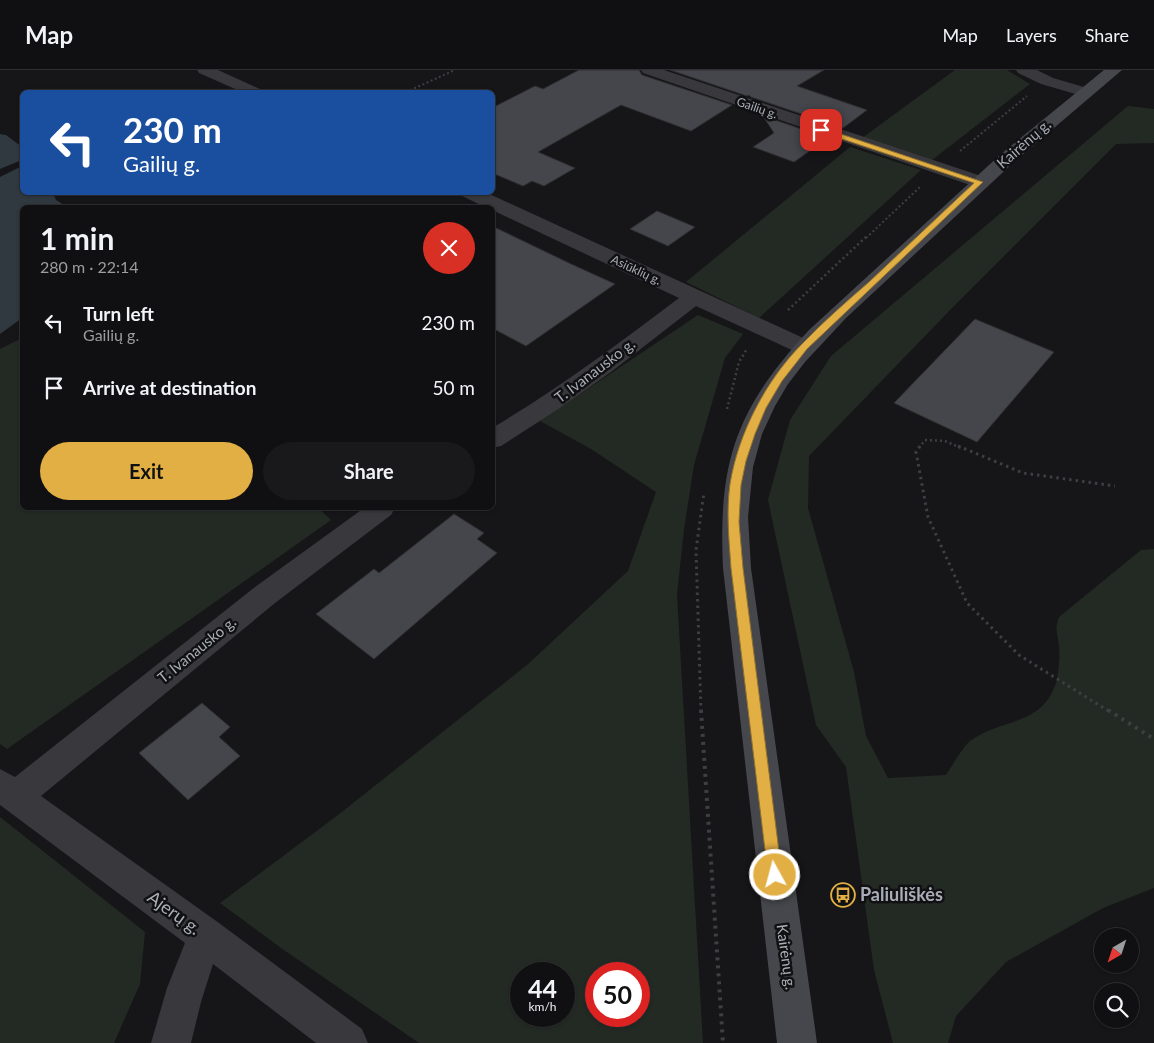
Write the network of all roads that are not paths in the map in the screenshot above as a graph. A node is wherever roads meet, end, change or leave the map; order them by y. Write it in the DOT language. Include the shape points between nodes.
graph roads {
  1 [pos="205,70"];
  2 [pos="649,70"];
  3 [pos="1024,70"];
  4 [pos="1114,70"];
  5 [pos="250,90"];
  6 [pos="1085,92"];
  7 [pos="980,182"];
  8 [pos="475,195"];
  9 [pos="694,297"];
  10 [pos="804,347"];
  11 [pos="495,438"];
  12 [pos="379,510"];
  13 [pos="7,791"];
  14 [pos="206,936"];
  15 [pos="171,1043"];
  16 [pos="348,1043"];
  17 [pos="797,1043"];
  1 -- 5 [label="street"];
  2 -- 7 [label="street, Gailių g."];
  3 -- 6 [label="street" via="1047,81"];
  4 -- 6 [label="main road, Kairėnų g."];
  6 -- 7 [label="main road, Kairėnų g."];
  7 -- 10 [label="main road, Kairėnų g."];
  8 -- 9 [label="street, Asiūklių g."];
  9 -- 10 [label="street, Asiūklių g."];
  9 -- 11 [label="street, T. Ivanausko g." via="589,378"];
  10 -- 17 [label="main road, Kairėnų g." via="778,380 750,434 736,485 734,522 745,644"];
  12 -- 13 [label="street, T. Ivanausko g."];
  13 -- 14 [label="street, Ajerų g."];
  14 -- 15 [label="street" via="196,958"];
  14 -- 16 [label="street, Ajerų g."];
}
